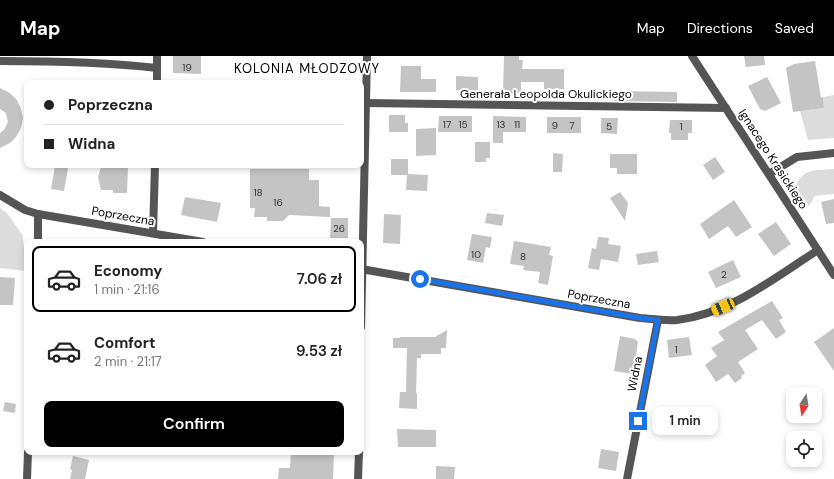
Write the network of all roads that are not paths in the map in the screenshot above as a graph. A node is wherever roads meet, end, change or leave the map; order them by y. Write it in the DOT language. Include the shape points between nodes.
graph roads {
  1 [pos="157,56"];
  2 [pos="367,56"];
  3 [pos="692,56"];
  4 [pos="0,61"];
  5 [pos="157,68"];
  6 [pos="157,80"];
  7 [pos="366,103"];
  8 [pos="726,108"];
  9 [pos="834,153"];
  10 [pos="155,168"];
  11 [pos="769,174"];
  12 [pos="0,194"];
  13 [pos="38,214"];
  14 [pos="153,233"];
  15 [pos="38,239"];
  16 [pos="186,239"];
  17 [pos="363,239"];
  18 [pos="818,250"];
  19 [pos="364,269"];
  20 [pos="834,275"];
  21 [pos="658,320"];
  22 [pos="28,455"];
  23 [pos="359,455"];
  24 [pos="27,479"];
  25 [pos="358,479"];
  26 [pos="627,479"];
  1 -- 5 [label="street"];
  2 -- 7 [label="street"];
  3 -- 8 [label="street, Ignacego Krasickiego"];
  4 -- 5 [label="street" via="125,64"];
  5 -- 6 [label="street"];
  7 -- 8 [label="street, Generała Leopolda Okulickiego"];
  7 -- 17 [label="street"];
  8 -- 11 [label="street, Ignacego Krasickiego"];
  9 -- 11 [label="street" via="797,157"];
  10 -- 14 [label="street"];
  11 -- 18 [label="street, Ignacego Krasickiego"];
  12 -- 13 [label="street, Poprzeczna" via="26,210"];
  13 -- 14 [label="street, Poprzeczna"];
  13 -- 15 [label="street"];
  14 -- 16 [label="street, Poprzeczna"];
  18 -- 20 [label="street, Ignacego Krasickiego"];
  18 -- 21 [label="street, Poprzeczna" via="735,302 689,318"];
  19 -- 21 [label="street, Poprzeczna"];
  21 -- 26 [label="street, Widna"];
  22 -- 24 [label="street"];
  23 -- 25 [label="street"];
}
